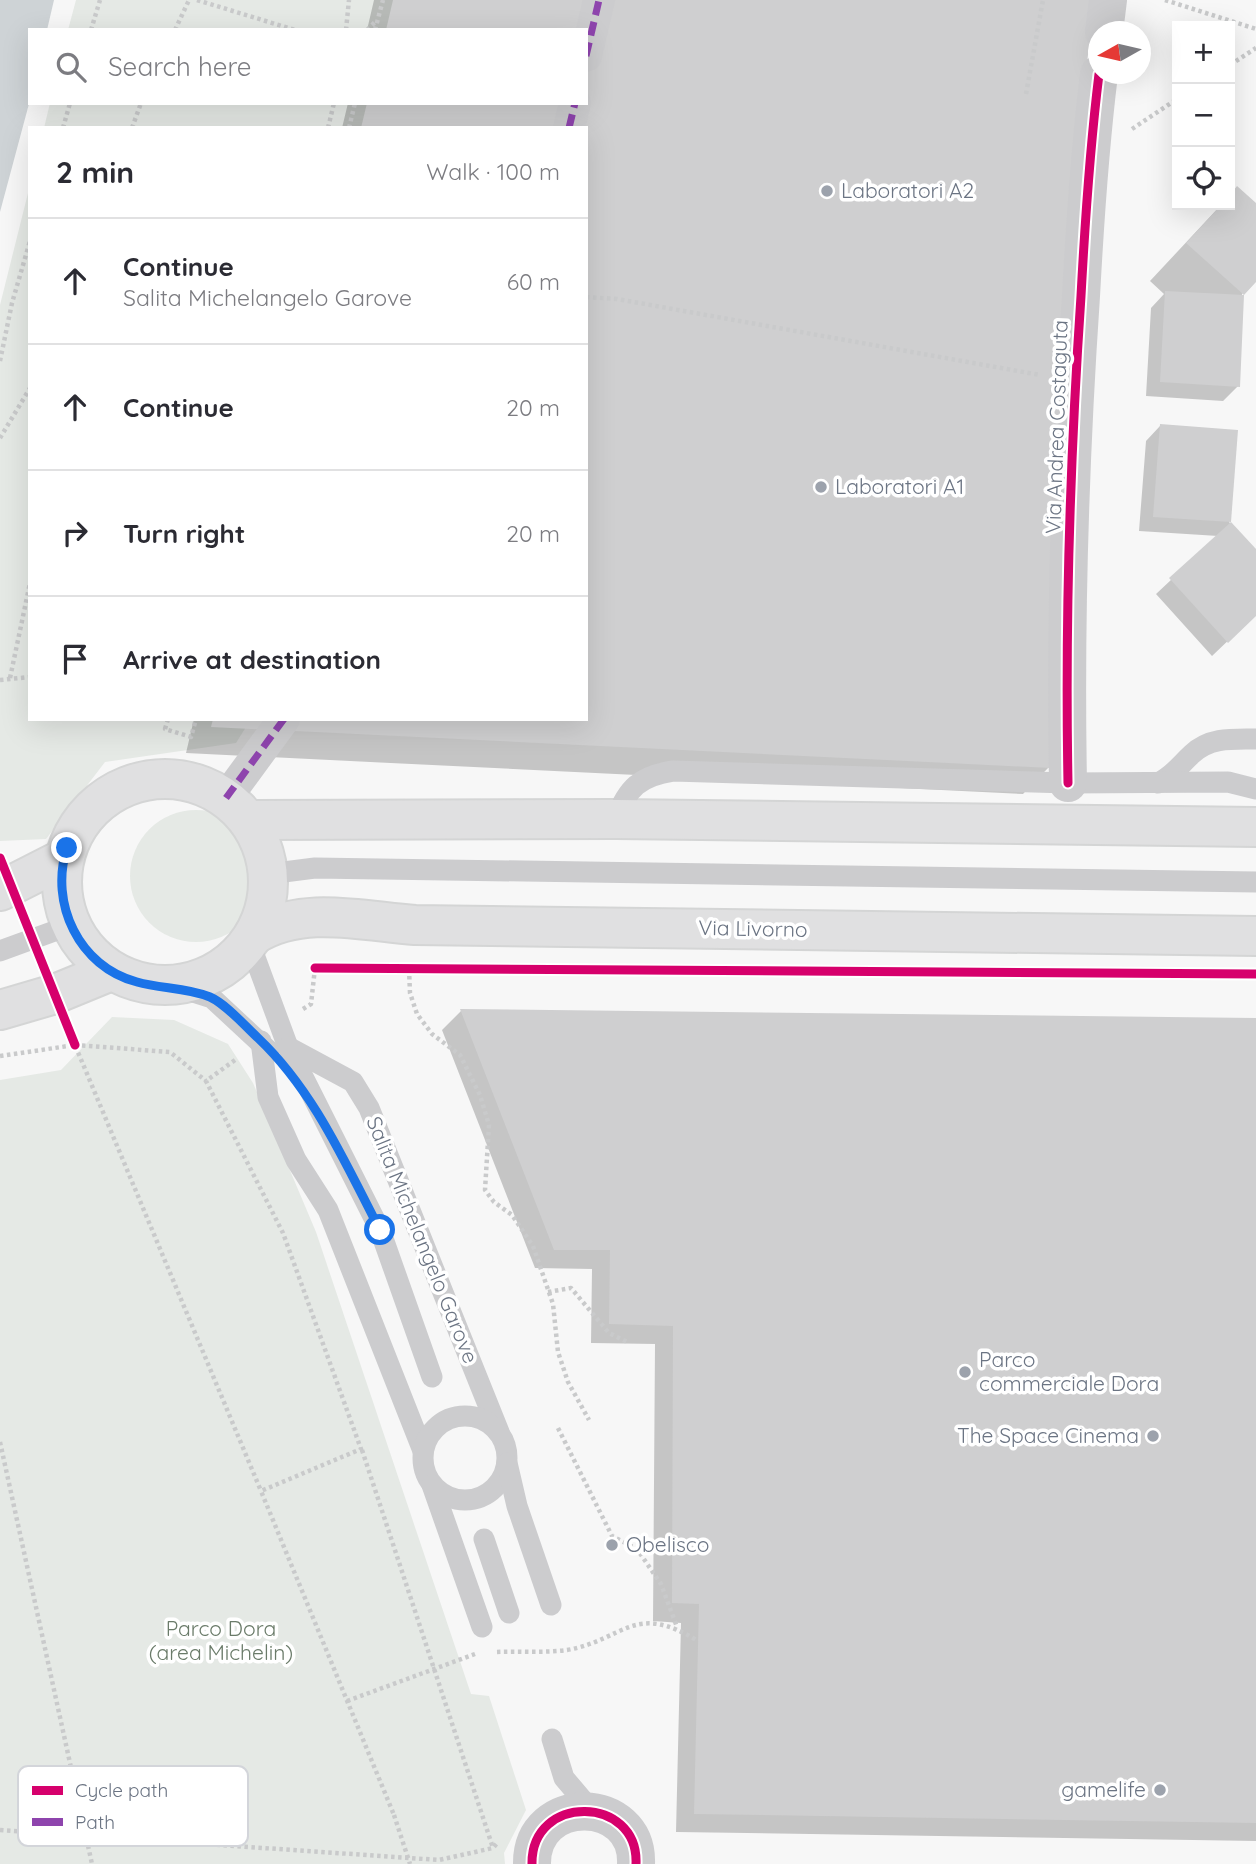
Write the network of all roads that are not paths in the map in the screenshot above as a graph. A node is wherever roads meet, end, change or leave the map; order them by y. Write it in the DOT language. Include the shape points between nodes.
graph roads {
  1 [pos="1108,0"];
  2 [pos="597,10"];
  3 [pos="1105,21"];
  4 [pos="588,48"];
  5 [pos="1098,84"];
  6 [pos="575,105"];
  7 [pos="569,126"];
  8 [pos="283,721"];
  9 [pos="1256,739"];
  10 [pos="1068,783"];
  11 [pos="1158,783"];
  12 [pos="1256,789"];
  13 [pos="238,809"];
  14 [pos="616,819"];
  15 [pos="1256,827"];
  16 [pos="63,859"];
  17 [pos="268,874"];
  18 [pos="1256,882"];
  19 [pos="0,891"];
  20 [pos="71,925"];
  21 [pos="1256,936"];
  22 [pos="252,939"];
  23 [pos="0,951"];
  24 [pos="111,971"];
  25 [pos="171,985"];
  26 [pos="0,1010"];
  27 [pos="261,1041"];
  28 [pos="288,1047"];
  29 [pos="316,1107"];
  30 [pos="432,1377"];
  31 [pos="499,1432"];
  32 [pos="423,1451"];
  33 [pos="507,1463"];
  34 [pos="432,1485"];
  35 [pos="484,1539"];
  36 [pos="551,1605"];
  37 [pos="509,1613"];
  38 [pos="482,1628"];
  39 [pos="552,1739"];
  40 [pos="564,1778"];
  41 [pos="575,1814"];
  42 [pos="642,1857"];
  43 [pos="532,1864"];
  1 -- 3 [label="street"];
  2 -- 4 [label="street"];
  5 -- 10 [label="street, Via Andrea Costaguta" via="1075,381"];
  6 -- 7 [label="street"];
  8 -- 13 [label="street"];
  9 -- 11 [label="lane" via="1207,744"];
  10 -- 11 [label="lane"];
  10 -- 14 [label="lane" via="673,771 651,774 625,796"];
  11 -- 12 [label="lane" via="1228,782"];
  13 -- 14 [label="main road"];
  13 -- 16 [label="main road" via="202,785 148,780 121,788 98,803 80,823"];
  13 -- 17 [label="main road" via="261,841"];
  14 -- 15 [label="main road"];
  16 -- 19 [label="main road"];
  16 -- 20 [label="main road" via="60,880"];
  17 -- 18 [label="lane" via="315,868"];
  17 -- 22 [label="main road" via="267,899"];
  20 -- 23 [label="lane"];
  20 -- 24 [label="main road" via="92,956"];
  21 -- 22 [label="main road, Via Livorno" via="415,925 317,917 288,919"];
  22 -- 25 [label="main road" via="234,962 220,970 192,983"];
  22 -- 28 [label="lane, Salita Michelangelo Garove"];
  24 -- 25 [label="main road" via="137,982"];
  24 -- 26 [label="main road"];
  25 -- 27 [label="lane, Salita Michelangelo Garove" via="212,998"];
  27 -- 29 [label="lane, Salita Michelangelo Garove"];
  27 -- 32 [label="lane" via="268,1097 296,1160 328,1210"];
  28 -- 29 [label="lane, Salita Michelangelo Garove"];
  28 -- 31 [label="lane, Salita Michelangelo Garove" via="353,1082 369,1108"];
  29 -- 30 [label="lane, Salita Michelangelo Garove" via="380,1230"];
  31 -- 32 [label="lane" via="475,1416 455,1417 436,1426"];
  31 -- 33 [label="lane, Salita Michelangelo Garove"];
  32 -- 34 [label="lane" via="422,1463"];
  33 -- 34 [label="lane" via="495,1488 470,1500 456,1499"];
  33 -- 36 [label="lane, Salita Michelangelo Garove"];
  34 -- 38 [label="lane"];
  35 -- 37 [label="lane"];
  39 -- 40 [label="lane"];
  40 -- 41 [label="lane"];
  40 -- 41 [label="lane"];
  41 -- 42 [label="street" via="609,1816 623,1827"];
  41 -- 43 [label="street" via="544,1828 535,1843"];
}
